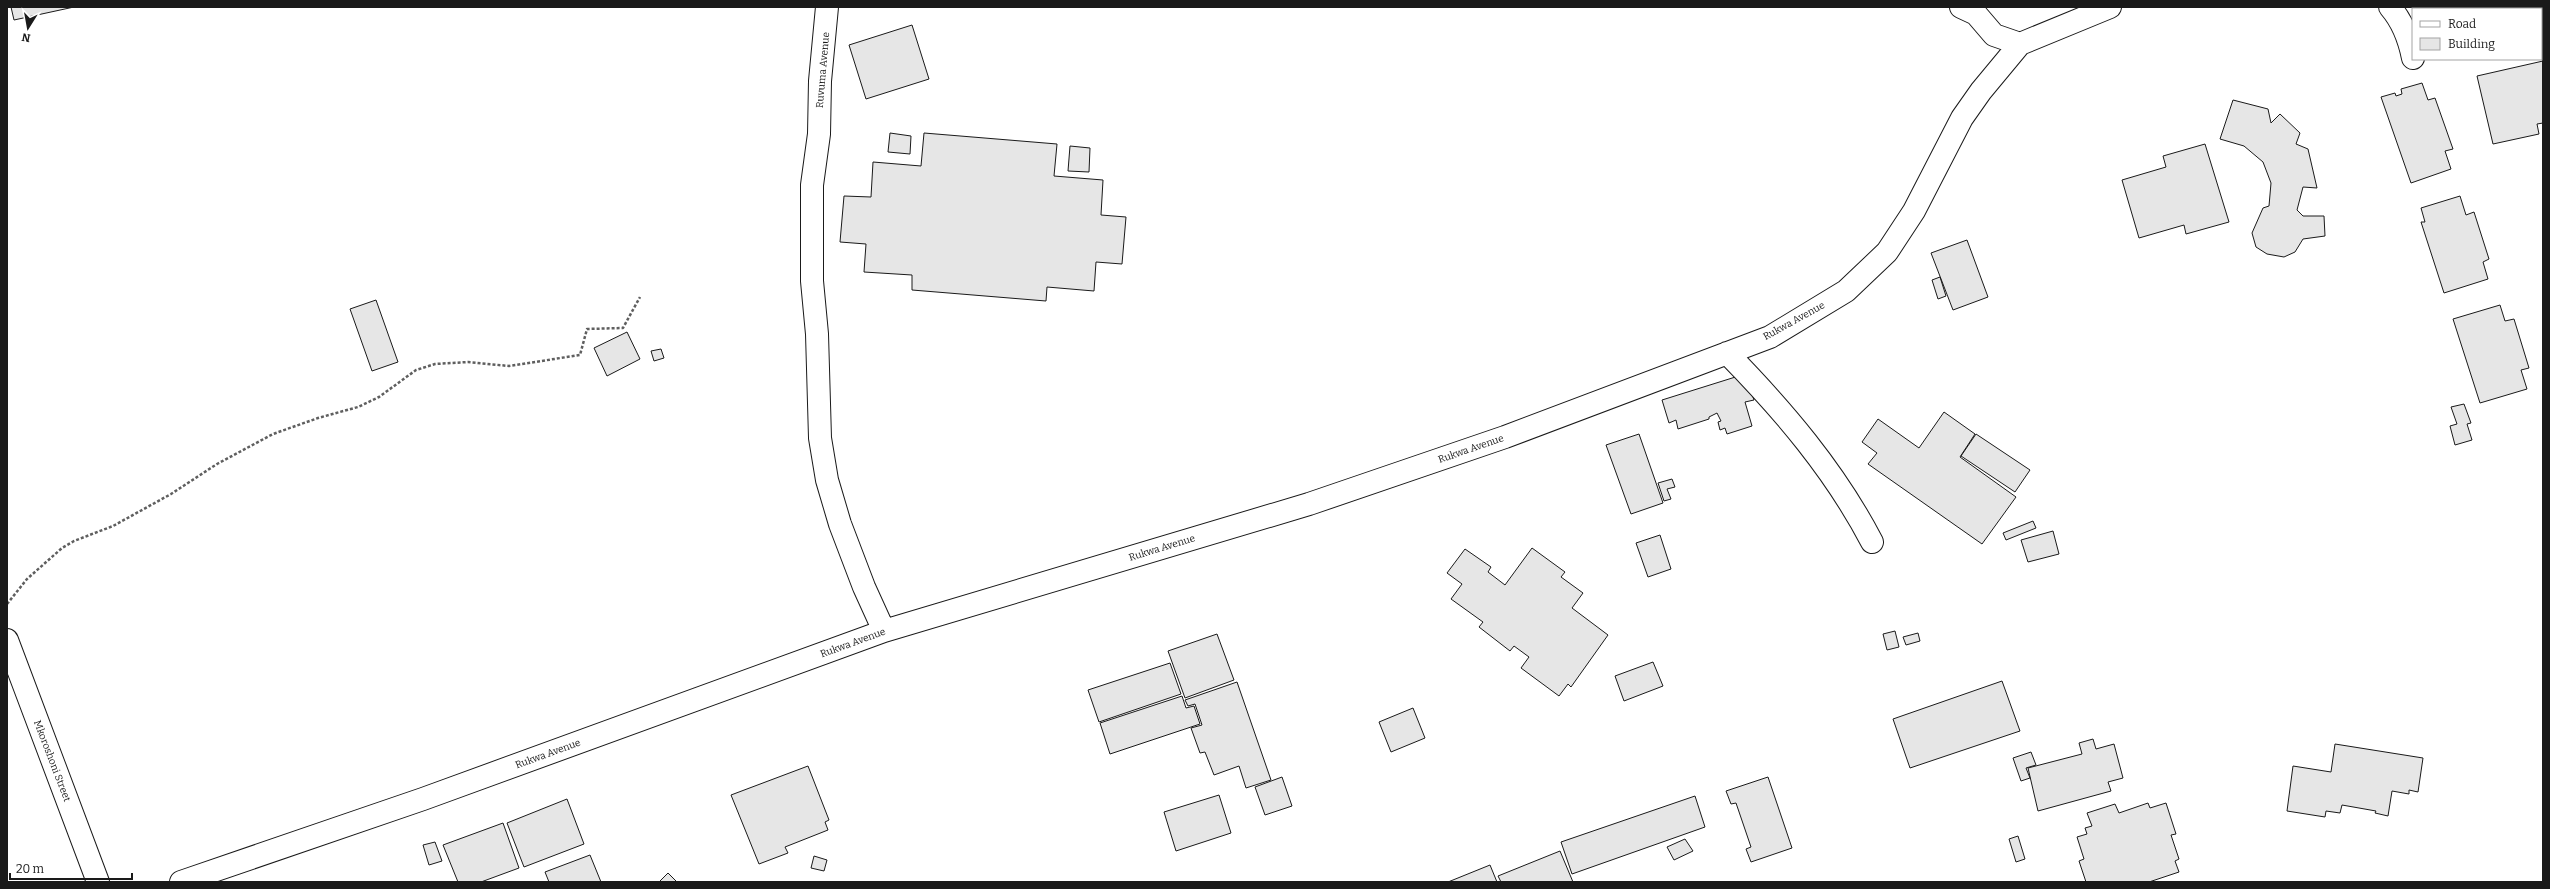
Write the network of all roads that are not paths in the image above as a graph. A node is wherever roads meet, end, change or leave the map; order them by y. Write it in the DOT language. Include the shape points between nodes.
graph roads {
  1 [pos="827,7"];
  2 [pos="1961,7"];
  3 [pos="2110,7"];
  4 [pos="2390,7"];
  5 [pos="2020,44"];
  6 [pos="2412,56"];
  7 [pos="1727,353"];
  8 [pos="1872,542"];
  9 [pos="884,631"];
  10 [pos="7,640"];
  11 [pos="98,882"];
  12 [pos="181,882"];
  1 -- 9 [label="street, Ruvuma Avenue" via="812,185 812,249 820,438 827,480 840,524"];
  2 -- 5 [label="street" via="1976,14 1994,35"];
  3 -- 5 [label="street"];
  4 -- 6 [label="street" via="2399,18"];
  5 -- 7 [label="street, Rukwa Avenue" via="1962,118 1914,211 1887,252 1846,291 1770,337"];
  7 -- 8 [label="street" via="1802,434 1855,509"];
  7 -- 9 [label="street, Rukwa Avenue" via="1505,437 1309,504"];
  9 -- 12 [label="street, Rukwa Avenue" via="422,800"];
  10 -- 11 [label="street, Mkoroshoni Street"];
}
